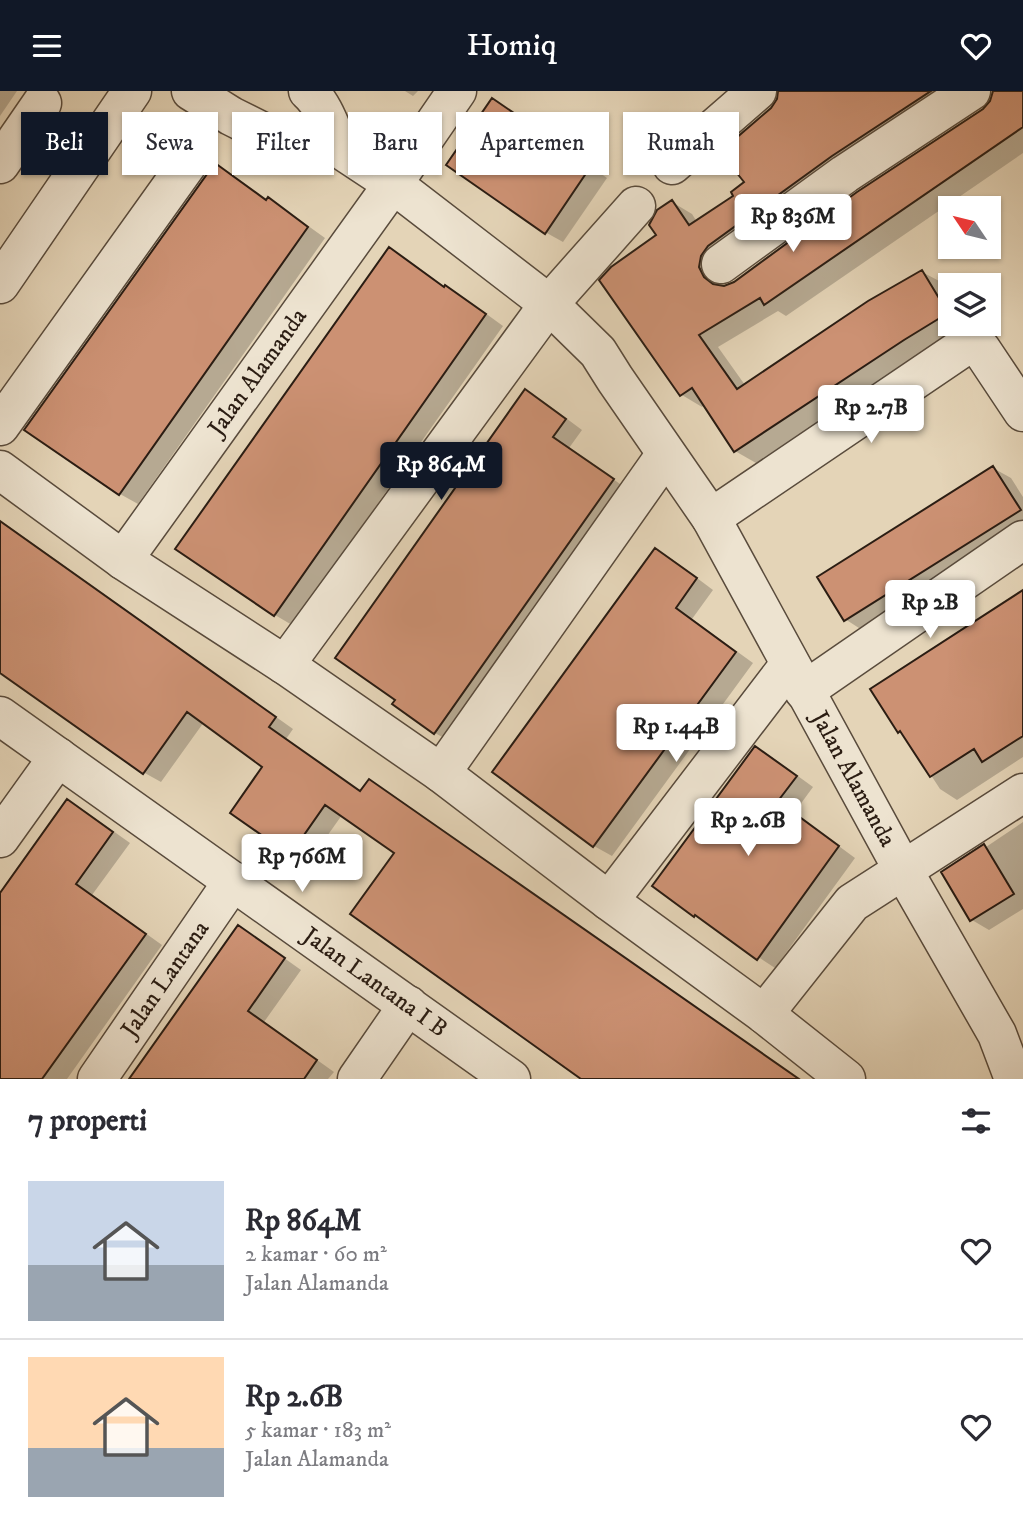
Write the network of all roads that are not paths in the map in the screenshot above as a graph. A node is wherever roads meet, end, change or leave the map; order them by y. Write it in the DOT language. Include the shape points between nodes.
graph roads {
  1 [pos="132,91"];
  2 [pos="191,91"];
  3 [pos="307,91"];
  4 [pos="457,91"];
  5 [pos="757,91"];
  6 [pos="971,91"];
  7 [pos="41,103"];
  8 [pos="733,112"];
  9 [pos="340,149"];
  10 [pos="0,164"];
  11 [pos="180,175"];
  12 [pos="393,184"];
  13 [pos="636,206"];
  14 [pos="721,264"];
  15 [pos="0,284"];
  16 [pos="549,304"];
  17 [pos="1023,412"];
  18 [pos="0,426"];
  19 [pos="666,454"];
  20 [pos="0,470"];
  21 [pos="711,518"];
  22 [pos="1023,540"];
  23 [pos="123,560"];
  24 [pos="285,666"];
  25 [pos="797,677"];
  26 [pos="0,716"];
  27 [pos="58,757"];
  28 [pos="441,773"];
  29 [pos="1023,793"];
  30 [pos="0,838"];
  31 [pos="903,870"];
  32 [pos="233,881"];
  33 [pos="609,901"];
  34 [pos="408,1006"];
  35 [pos="764,1014"];
  36 [pos="1010,1025"];
  37 [pos="97,1079"];
  38 [pos="357,1079"];
  39 [pos="511,1079"];
  40 [pos="846,1079"];
  41 [pos="1014,1079"];
  1 -- 15 [label="street"];
  2 -- 9 [label="street, Jalan Alamanda" via="287,144"];
  3 -- 9 [label="street" via="323,111"];
  4 -- 12 [label="street"];
  5 -- 8 [label="street"];
  6 -- 14 [label="street"];
  7 -- 10 [label="street"];
  9 -- 12 [label="street, Jalan Alamanda"];
  11 -- 18 [label="street"];
  12 -- 16 [label="street, Jalan Alamanda"];
  12 -- 23 [label="street, Jalan Alamanda"];
  13 -- 16 [label="street"];
  16 -- 19 [label="street, Jalan Alamanda" via="598,352"];
  16 -- 24 [label="street"];
  17 -- 21 [label="street" via="981,349 965,346"];
  19 -- 21 [label="street, Jalan Alamanda"];
  19 -- 28 [label="street"];
  20 -- 23 [label="street"];
  21 -- 25 [label="street, Jalan Alamanda"];
  22 -- 25 [label="street, Jalan Alamanda"];
  23 -- 24 [label="street"];
  24 -- 28 [label="street"];
  25 -- 31 [label="street, Jalan Alamanda"];
  25 -- 33 [label="street, Jalan Alamanda"];
  26 -- 27 [label="street, Jalan Lantana I B"];
  27 -- 30 [label="street"];
  27 -- 32 [label="street, Jalan Lantana I B"];
  28 -- 33 [label="street"];
  29 -- 31 [label="street, Jalan Alamanda"];
  31 -- 35 [label="street, Jalan Alamanda" via="852,903"];
  31 -- 36 [label="street, Jalan Alamanda"];
  32 -- 34 [label="street, Jalan Lantana I B"];
  32 -- 37 [label="street, Jalan Lantana"];
  33 -- 35 [label="street"];
  34 -- 38 [label="street"];
  34 -- 39 [label="street, Jalan Lantana I B"];
  35 -- 40 [label="street"];
  36 -- 41 [label="street, Jalan Alamanda"];
}
